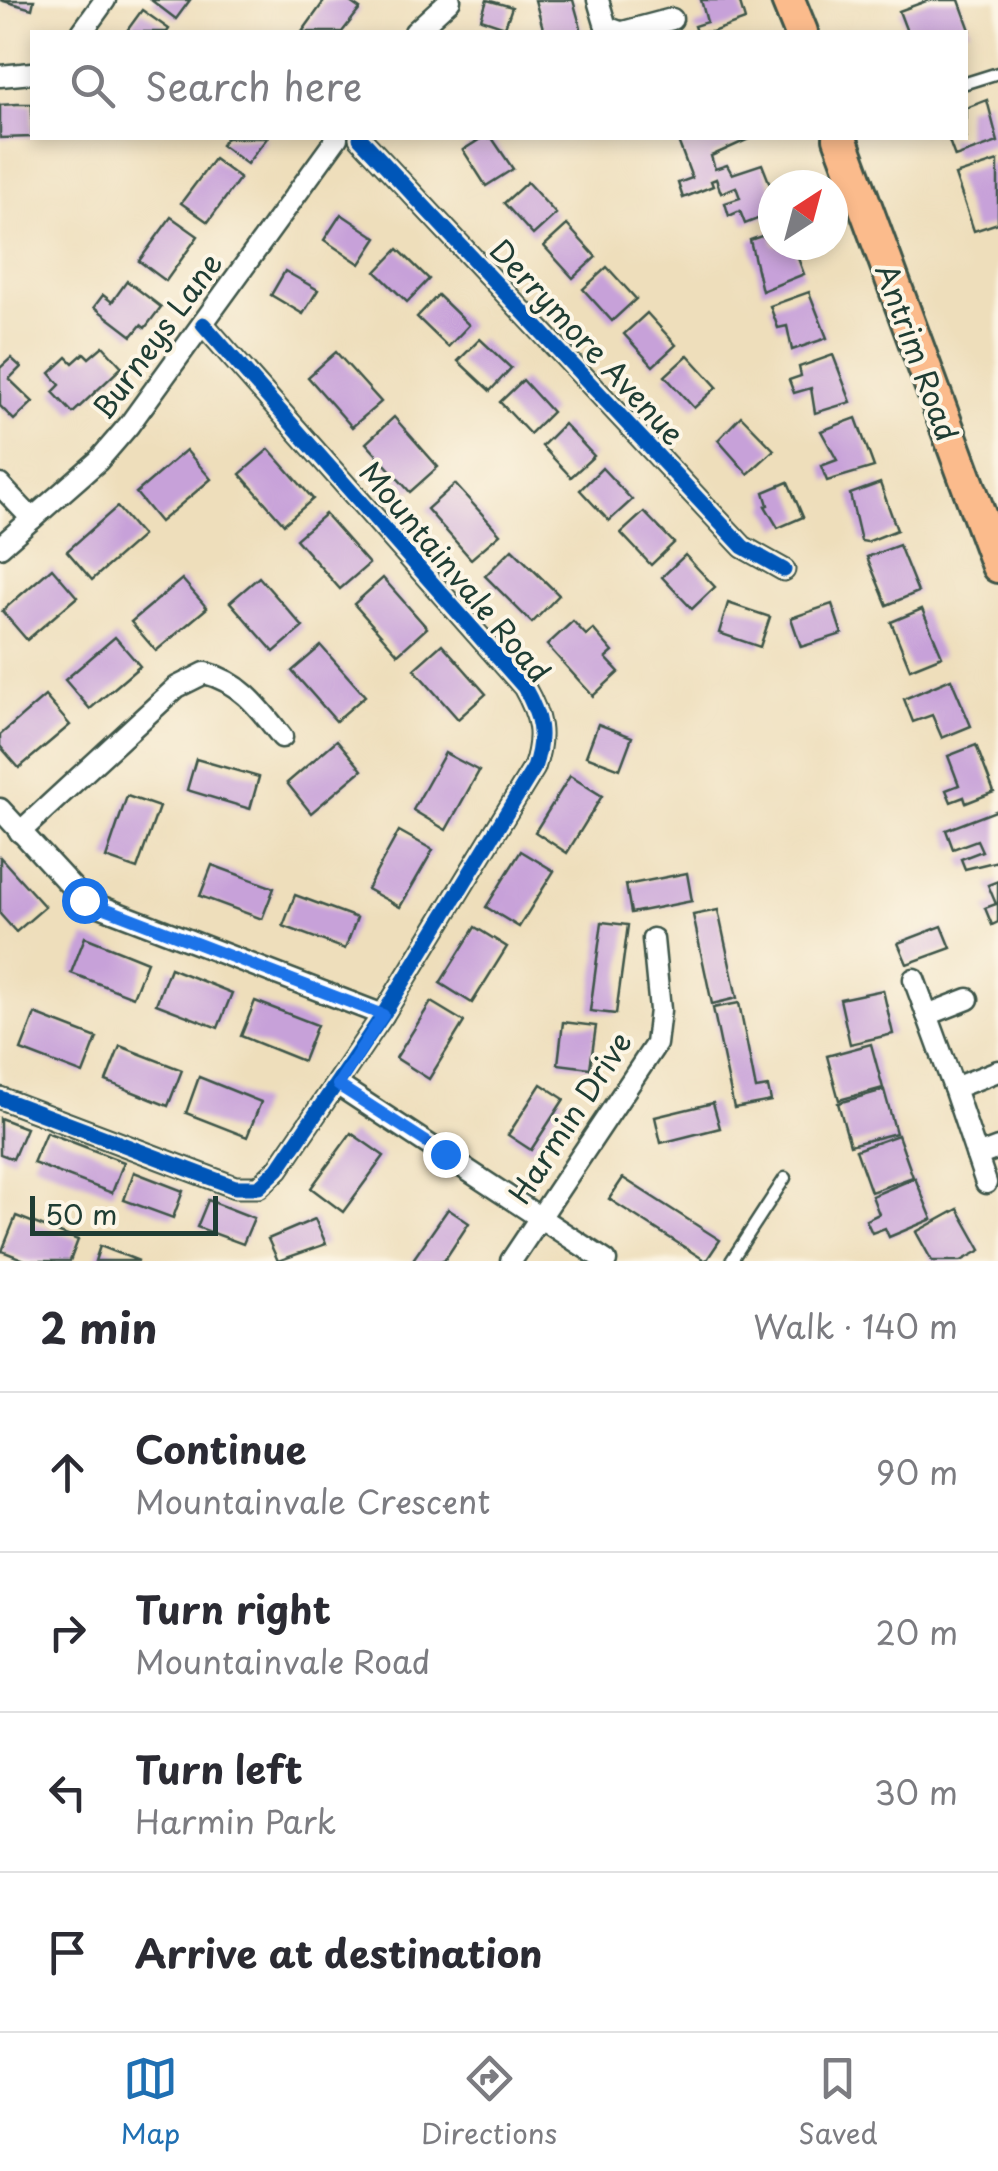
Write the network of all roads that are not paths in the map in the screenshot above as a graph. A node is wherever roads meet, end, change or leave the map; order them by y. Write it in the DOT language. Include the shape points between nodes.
graph roads {
  1 [pos="106,0"];
  2 [pos="450,0"];
  3 [pos="598,0"];
  4 [pos="788,0"];
  5 [pos="672,18"];
  6 [pos="84,30"];
  7 [pos="417,30"];
  8 [pos="616,30"];
  9 [pos="629,30"];
  10 [pos="799,30"];
  11 [pos="30,73"];
  12 [pos="998,73"];
  13 [pos="0,76"];
  14 [pos="968,82"];
  15 [pos="336,140"];
  16 [pos="362,140"];
  17 [pos="841,140"];
  18 [pos="204,324"];
  19 [pos="0,486"];
  20 [pos="32,519"];
  21 [pos="0,547"];
  22 [pos="998,566"];
  23 [pos="784,570"];
  24 [pos="282,738"];
  25 [pos="0,808"];
  26 [pos="20,832"];
  27 [pos="653,939"];
  28 [pos="914,979"];
  29 [pos="968,1000"];
  30 [pos="383,1015"];
  31 [pos="927,1015"];
  32 [pos="998,1071"];
  33 [pos="338,1085"];
  34 [pos="954,1088"];
  35 [pos="0,1098"];
  36 [pos="998,1148"];
  37 [pos="977,1156"];
  38 [pos="785,1178"];
  39 [pos="986,1183"];
  40 [pos="540,1217"];
  41 [pos="511,1261"];
  42 [pos="606,1261"];
  43 [pos="731,1261"];
  1 -- 6 [label="street"];
  2 -- 7 [label="street"];
  3 -- 8 [label="street" via="606,27"];
  4 -- 10 [label="main road"];
  5 -- 9 [label="street"];
  11 -- 13 [label="street"];
  12 -- 14 [label="lane"];
  15 -- 18 [label="street, Burneys Lane"];
  16 -- 23 [label="street, Derrymore Avenue" via="743,548"];
  17 -- 22 [label="main road, Antrim Road"];
  18 -- 20 [label="street, Burneys Lane" via="98,462"];
  18 -- 30 [label="street, Mountainvale Road" via="488,643 540,716 543,742 534,768"];
  19 -- 20 [label="street"];
  20 -- 21 [label="street, Burneys Lane"];
  24 -- 26 [label="street" via="252,700 226,678 205,672 177,687"];
  25 -- 26 [label="street"];
  26 -- 30 [label="street" via="84,900"];
  27 -- 40 [label="street, Harmin Drive" via="656,1044"];
  28 -- 31 [label="street"];
  29 -- 31 [label="street"];
  30 -- 33 [label="street, Mountainvale Road"];
  31 -- 34 [label="street"];
  32 -- 34 [label="street"];
  33 -- 35 [label="street, Mountainvale Road" via="259,1187 235,1187"];
  33 -- 40 [label="street"];
  34 -- 37 [label="street"];
  36 -- 37 [label="street"];
  37 -- 39 [label="street"];
  38 -- 43 [label="lane"];
  40 -- 41 [label="street, Harmin Drive"];
  40 -- 42 [label="street"];
}
